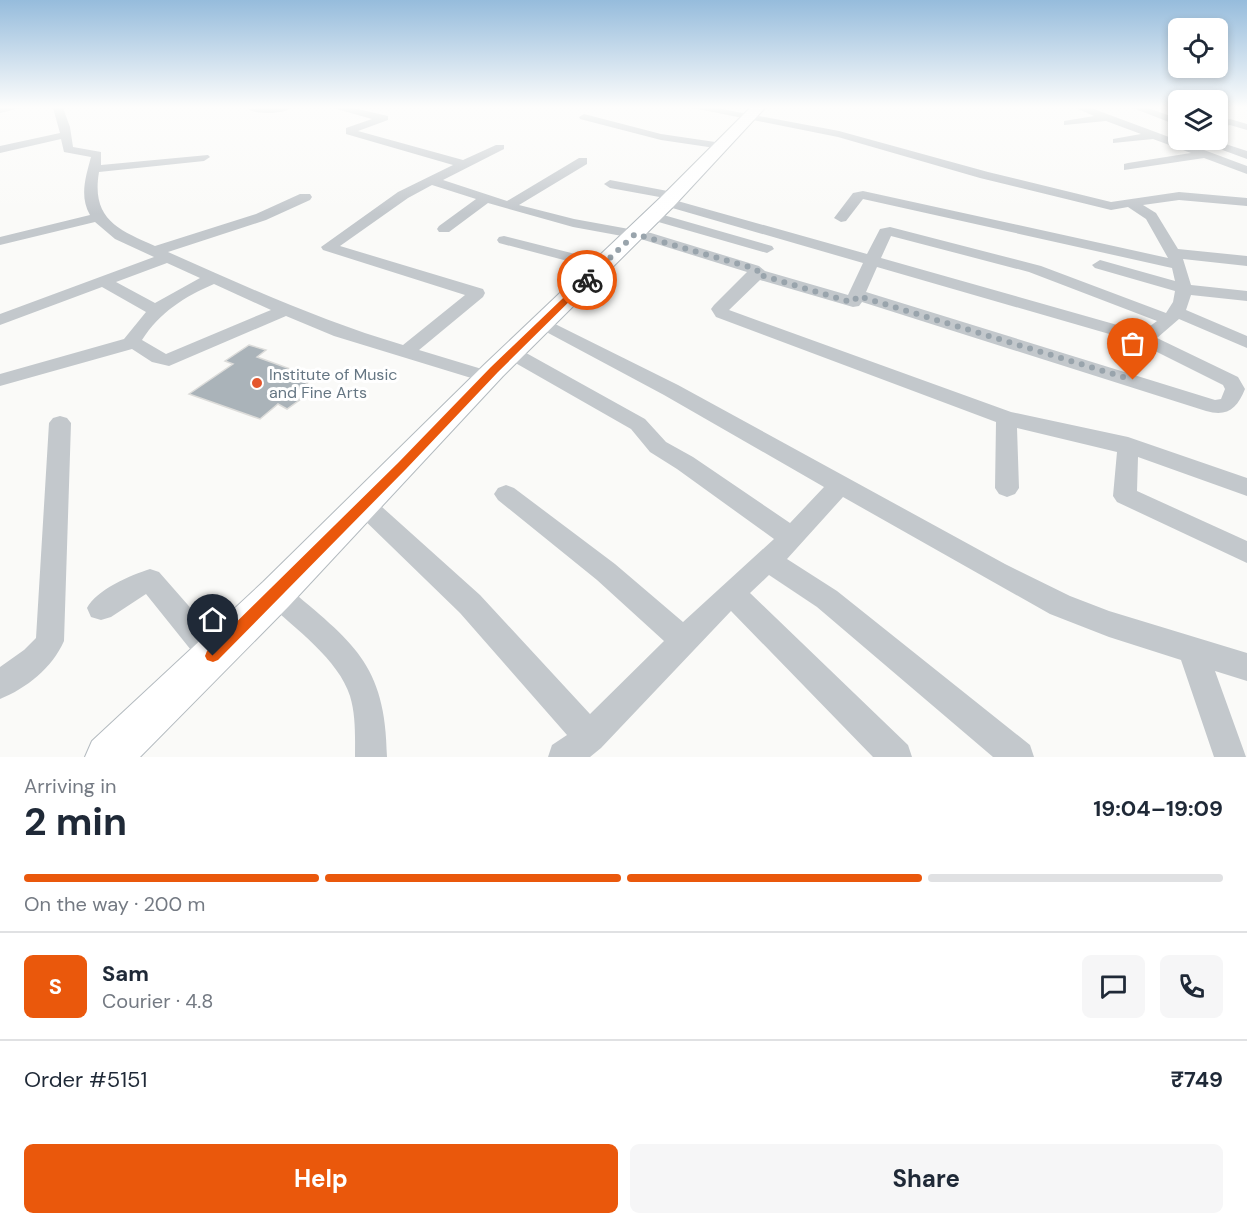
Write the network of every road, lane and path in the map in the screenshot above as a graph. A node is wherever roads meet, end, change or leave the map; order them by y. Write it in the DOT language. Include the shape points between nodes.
graph roads {
  1 [pos="18,143"];
  2 [pos="67,143"];
  3 [pos="387,143"];
  4 [pos="700,143"];
  5 [pos="725,143"];
  6 [pos="874,143"];
  7 [pos="1173,143"];
  8 [pos="500,147"];
  9 [pos="722,147"];
  10 [pos="1228,149"];
  11 [pos="0,150"];
  12 [pos="1205,155"];
  13 [pos="1247,155"];
  14 [pos="204,157"];
  15 [pos="583,161"];
  16 [pos="464,164"];
  17 [pos="1128,167"];
  18 [pos="94,169"];
  19 [pos="1247,170"];
  20 [pos="430,181"];
  21 [pos="610,184"];
  22 [pos="305,197"];
  23 [pos="486,198"];
  24 [pos="1247,202"];
  25 [pos="508,206"];
  26 [pos="1140,209"];
  27 [pos="657,212"];
  28 [pos="98,217"];
  29 [pos="841,218"];
  30 [pos="444,229"];
  31 [pos="504,240"];
  32 [pos="0,241"];
  33 [pos="767,249"];
  34 [pos="160,255"];
  35 [pos="1174,259"];
  36 [pos="873,260"];
  37 [pos="1247,261"];
  38 [pos="602,265"];
  39 [pos="1100,265"];
  40 [pos="757,274"];
  41 [pos="214,278"];
  42 [pos="104,282"];
  43 [pos="1186,289"];
  44 [pos="858,296"];
  45 [pos="1247,296"];
  46 [pos="155,310"];
  47 [pos="286,310"];
  48 [pos="1174,316"];
  49 [pos="0,320"];
  50 [pos="543,323"];
  51 [pos="1143,338"];
  52 [pos="131,343"];
  53 [pos="1247,343"];
  54 [pos="407,351"];
  55 [pos="512,353"];
  56 [pos="488,377"];
  57 [pos="0,380"];
  58 [pos="1006,418"];
  59 [pos="60,423"];
  60 [pos="1128,446"];
  61 [pos="839,486"];
  62 [pos="1247,487"];
  63 [pos="1007,488"];
  64 [pos="506,494"];
  65 [pos="364,505"];
  66 [pos="792,538"];
  67 [pos="1247,552"];
  68 [pos="768,560"];
  69 [pos="276,594"];
  70 [pos="732,594"];
  71 [pos="101,608"];
  72 [pos="684,641"];
  73 [pos="1193,651"];
  74 [pos="213,656"];
  75 [pos="1247,667"];
  76 [pos="0,684"];
  77 [pos="590,737"];
  78 [pos="108,757"];
  79 [pos="371,757"];
  80 [pos="564,757"];
  81 [pos="896,757"];
  82 [pos="1018,757"];
  83 [pos="1230,757"];
  1 -- 11 [label="street"];
  2 -- 18 [label="street" via="69,151 97,153"];
  3 -- 16 [label="street"];
  4 -- 9 [label="street"];
  5 -- 9 [label="main road"];
  6 -- 26 [label="street" via="984,175"];
  7 -- 12 [label="street"];
  8 -- 16 [label="street"];
  9 -- 27 [label="main road"];
  10 -- 13 [label="street"];
  12 -- 17 [label="street"];
  12 -- 19 [label="street"];
  14 -- 18 [label="street"];
  15 -- 25 [label="street"];
  16 -- 20 [label="street"];
  18 -- 28 [label="street" via="89,194"];
  20 -- 23 [label="street"];
  20 -- 54 [label="street" via="328,247 477,293"];
  21 -- 27 [label="street"];
  22 -- 34 [label="street"];
  23 -- 25 [label="street"];
  23 -- 30 [label="street"];
  24 -- 26 [label="street" via="1179,196"];
  25 -- 27 [label="street" via="573,223"];
  26 -- 35 [label="street" via="1158,225"];
  27 -- 33 [label="street"];
  27 -- 36 [label="street"];
  27 -- 38 [label="main road"];
  27 -- 40 [label="street" via="758,271"];
  28 -- 32 [label="street"];
  28 -- 34 [label="street" via="120,236"];
  29 -- 35 [label="street" via="858,196 867,196"];
  31 -- 38 [label="street"];
  34 -- 41 [label="street"];
  34 -- 42 [label="street"];
  35 -- 37 [label="street"];
  35 -- 43 [label="street"];
  36 -- 44 [label="street"];
  36 -- 48 [label="street" via="885,232 895,232 1035,269"];
  36 -- 51 [label="street"];
  38 -- 50 [label="main road"];
  39 -- 43 [label="street"];
  40 -- 44 [label="street" via="847,301 853,302"];
  40 -- 58 [label="street" via="720,311"];
  41 -- 46 [label="street"];
  41 -- 47 [label="street"];
  42 -- 46 [label="street"];
  42 -- 49 [label="street"];
  43 -- 45 [label="street"];
  43 -- 48 [label="street"];
  44 -- 51 [label="street" via="1213,406 1229,404 1235,389 1231,381"];
  46 -- 52 [label="street"];
  47 -- 52 [label="street" via="169,360 158,359 142,344"];
  47 -- 54 [label="street" via="340,332"];
  48 -- 51 [label="street"];
  48 -- 53 [label="street"];
  50 -- 55 [label="main road"];
  50 -- 61 [label="street" via="671,390"];
  52 -- 57 [label="street"];
  54 -- 56 [label="street"];
  55 -- 56 [label="main road"];
  55 -- 66 [label="street" via="642,426 658,447"];
  56 -- 65 [label="main road"];
  58 -- 60 [label="street"];
  58 -- 63 [label="street"];
  59 -- 76 [label="street" via="50,641 35,659"];
  60 -- 62 [label="street"];
  60 -- 67 [label="street" via="1125,496"];
  61 -- 66 [label="street"];
  61 -- 73 [label="street" via="1060,605"];
  64 -- 72 [label="street" via="606,572"];
  65 -- 69 [label="main road"];
  65 -- 77 [label="street" via="470,604"];
  66 -- 68 [label="street"];
  68 -- 70 [label="street"];
  68 -- 82 [label="street" via="827,599"];
  69 -- 74 [label="main road"];
  69 -- 79 [label="street" via="333,645 363,689 370,719"];
  70 -- 72 [label="street"];
  70 -- 81 [label="street"];
  71 -- 74 [label="street" via="150,580"];
  72 -- 77 [label="street"];
  73 -- 75 [label="street"];
  73 -- 83 [label="street"];
  74 -- 78 [label="main road"];
  77 -- 80 [label="street"];
}
